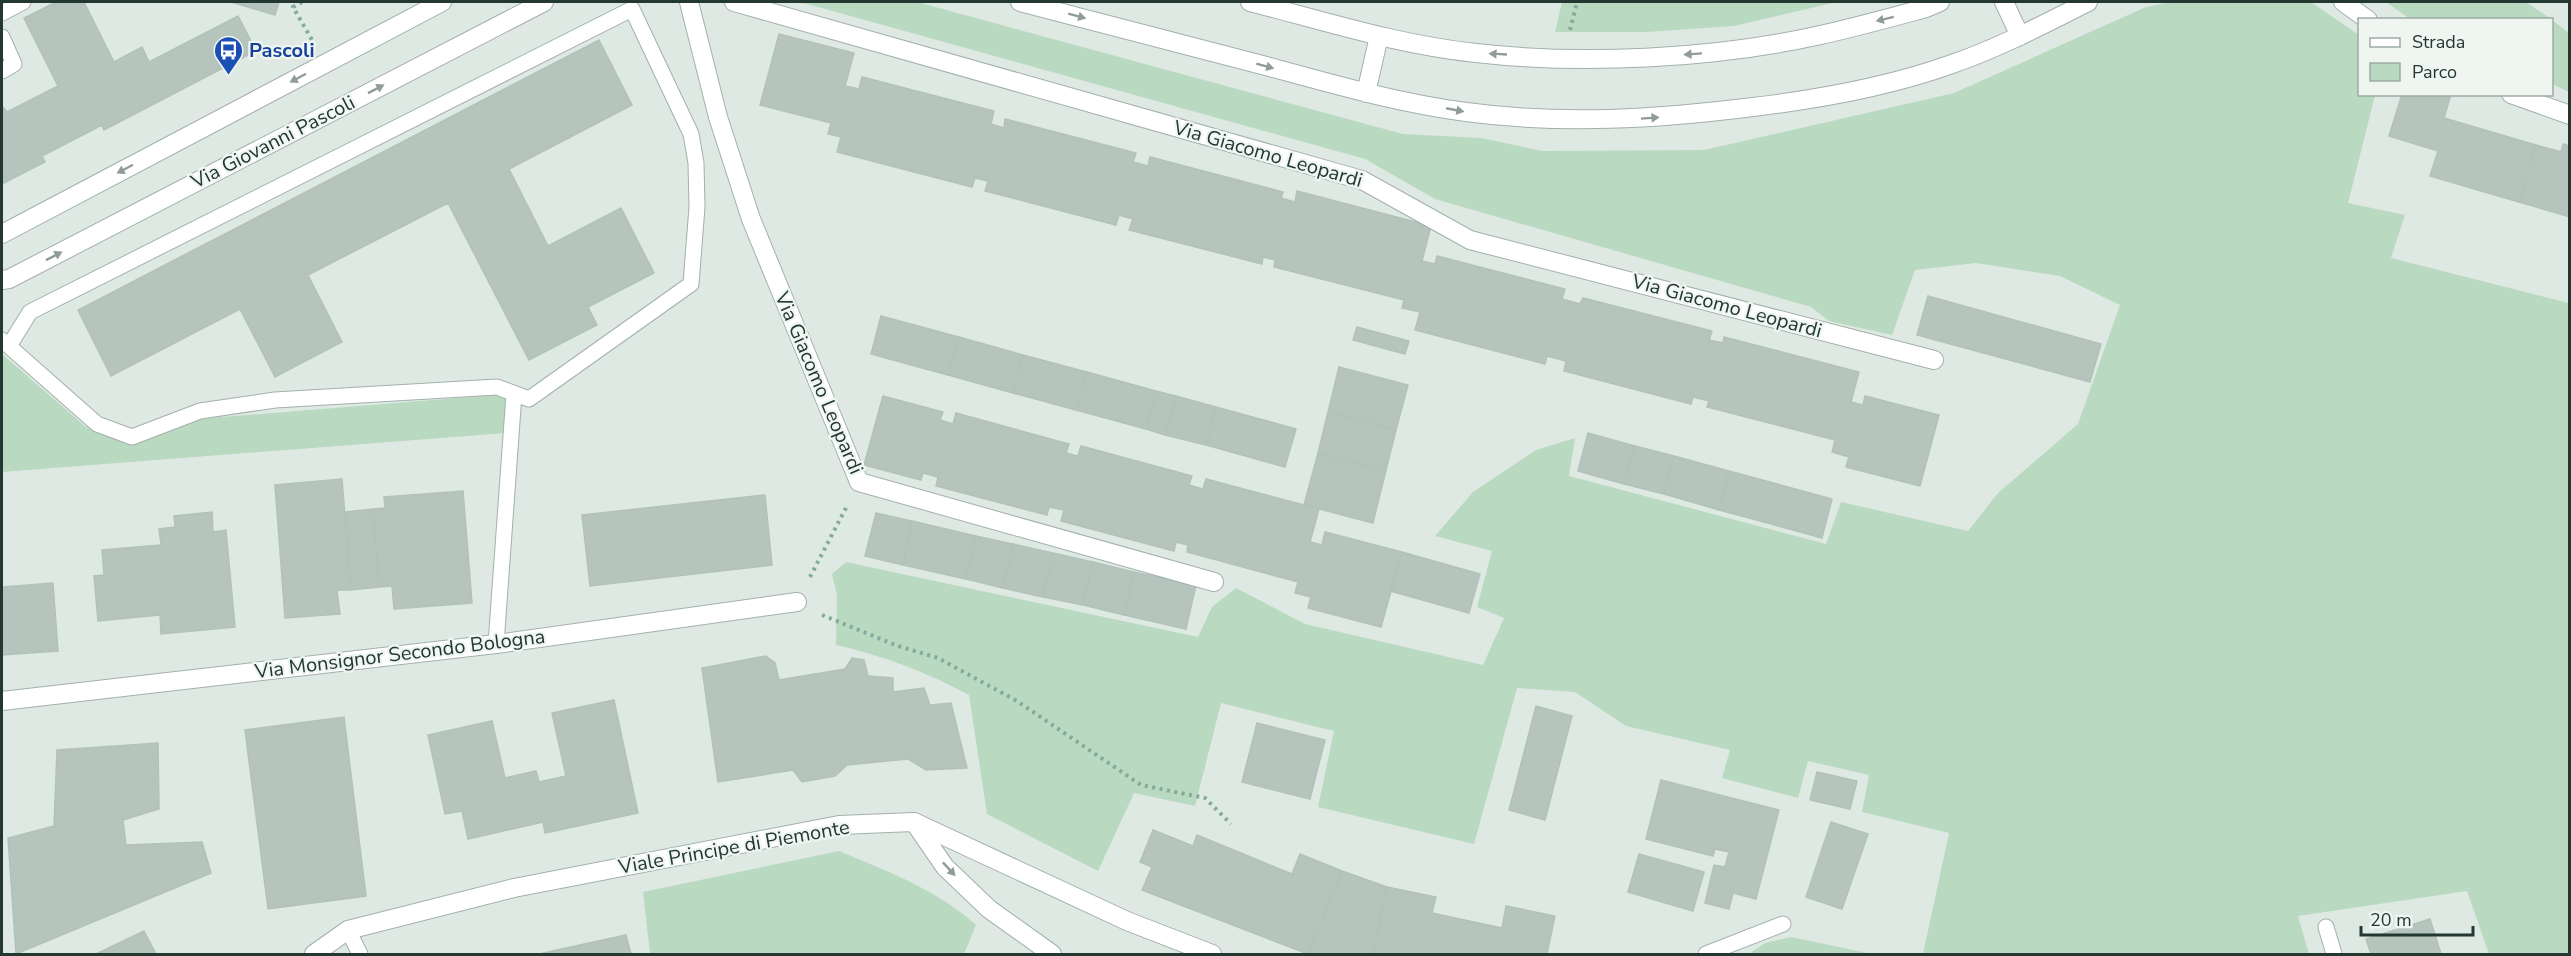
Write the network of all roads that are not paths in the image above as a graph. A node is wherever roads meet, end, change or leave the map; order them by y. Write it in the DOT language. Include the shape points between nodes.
graph roads {
  1 [pos="23,2"];
  2 [pos="442,2"];
  3 [pos="544,2"];
  4 [pos="689,2"];
  5 [pos="734,2"];
  6 [pos="1020,2"];
  7 [pos="1250,2"];
  8 [pos="1940,2"];
  9 [pos="2004,2"];
  10 [pos="2088,2"];
  11 [pos="2343,2"];
  12 [pos="2,13"];
  13 [pos="2365,18"];
  14 [pos="1379,36"];
  15 [pos="2020,36"];
  16 [pos="2,37"];
  17 [pos="2,71"];
  18 [pos="1366,93"];
  19 [pos="2517,96"];
  20 [pos="2570,115"];
  21 [pos="2,234"];
  22 [pos="2,280"];
  23 [pos="5,343"];
  24 [pos="1934,360"];
  25 [pos="514,394"];
  26 [pos="1214,582"];
  27 [pos="797,602"];
  28 [pos="496,644"];
  29 [pos="2,701"];
  30 [pos="914,822"];
  31 [pos="1784,924"];
  32 [pos="2326,927"];
  33 [pos="348,930"];
  34 [pos="314,954"];
  35 [pos="360,954"];
  36 [pos="1052,954"];
  37 [pos="1212,954"];
  38 [pos="1706,954"];
  39 [pos="2334,954"];
  1 -- 12 [label="lane"];
  2 -- 21 [label="street, one-way"];
  22 -- 3 [label="street, Via Giovanni Pascoli, one-way"];
  4 -- 26 [label="street, Via Giacomo Leopardi" via="718,117 751,219 860,482"];
  5 -- 24 [label="street, Via Giacomo Leopardi" via="1362,180 1470,240"];
  6 -- 18 [label="street, one-way"];
  7 -- 14 [label="street"];
  8 -- 14 [label="street, one-way" via="1814,36 1707,54 1635,58 1476,53"];
  9 -- 15 [label="street"];
  10 -- 15 [label="street"];
  11 -- 13 [label="street"];
  14 -- 18 [label="street"];
  18 -- 15 [label="street, one-way" via="1466,112 1556,120 1700,114 1886,85 1954,64"];
  16 -- 17 [label="lane" via="14,64"];
  19 -- 20 [label="street"];
  23 -- 25 [label="lane" via="97,424 132,437 200,411 275,400 497,387"];
  23 -- 25 [label="lane" via="30,312 632,9 691,134 697,207 691,284 529,399"];
  25 -- 28 [label="lane"];
  27 -- 28 [label="street, Via Monsignor Secondo Bologna"];
  28 -- 29 [label="street, Via Monsignor Secondo Bologna"];
  30 -- 33 [label="street, Viale Principe di Piemonte" via="839,825 514,888"];
  30 -- 36 [label="street, one-way" via="945,867 989,909"];
  30 -- 37 [label="street, Viale Principe di Piemonte" via="1127,921"];
  31 -- 38 [label="lane"];
  32 -- 39 [label="lane"];
  33 -- 34 [label="street, Viale Principe di Piemonte"];
  33 -- 35 [label="lane"];
}
